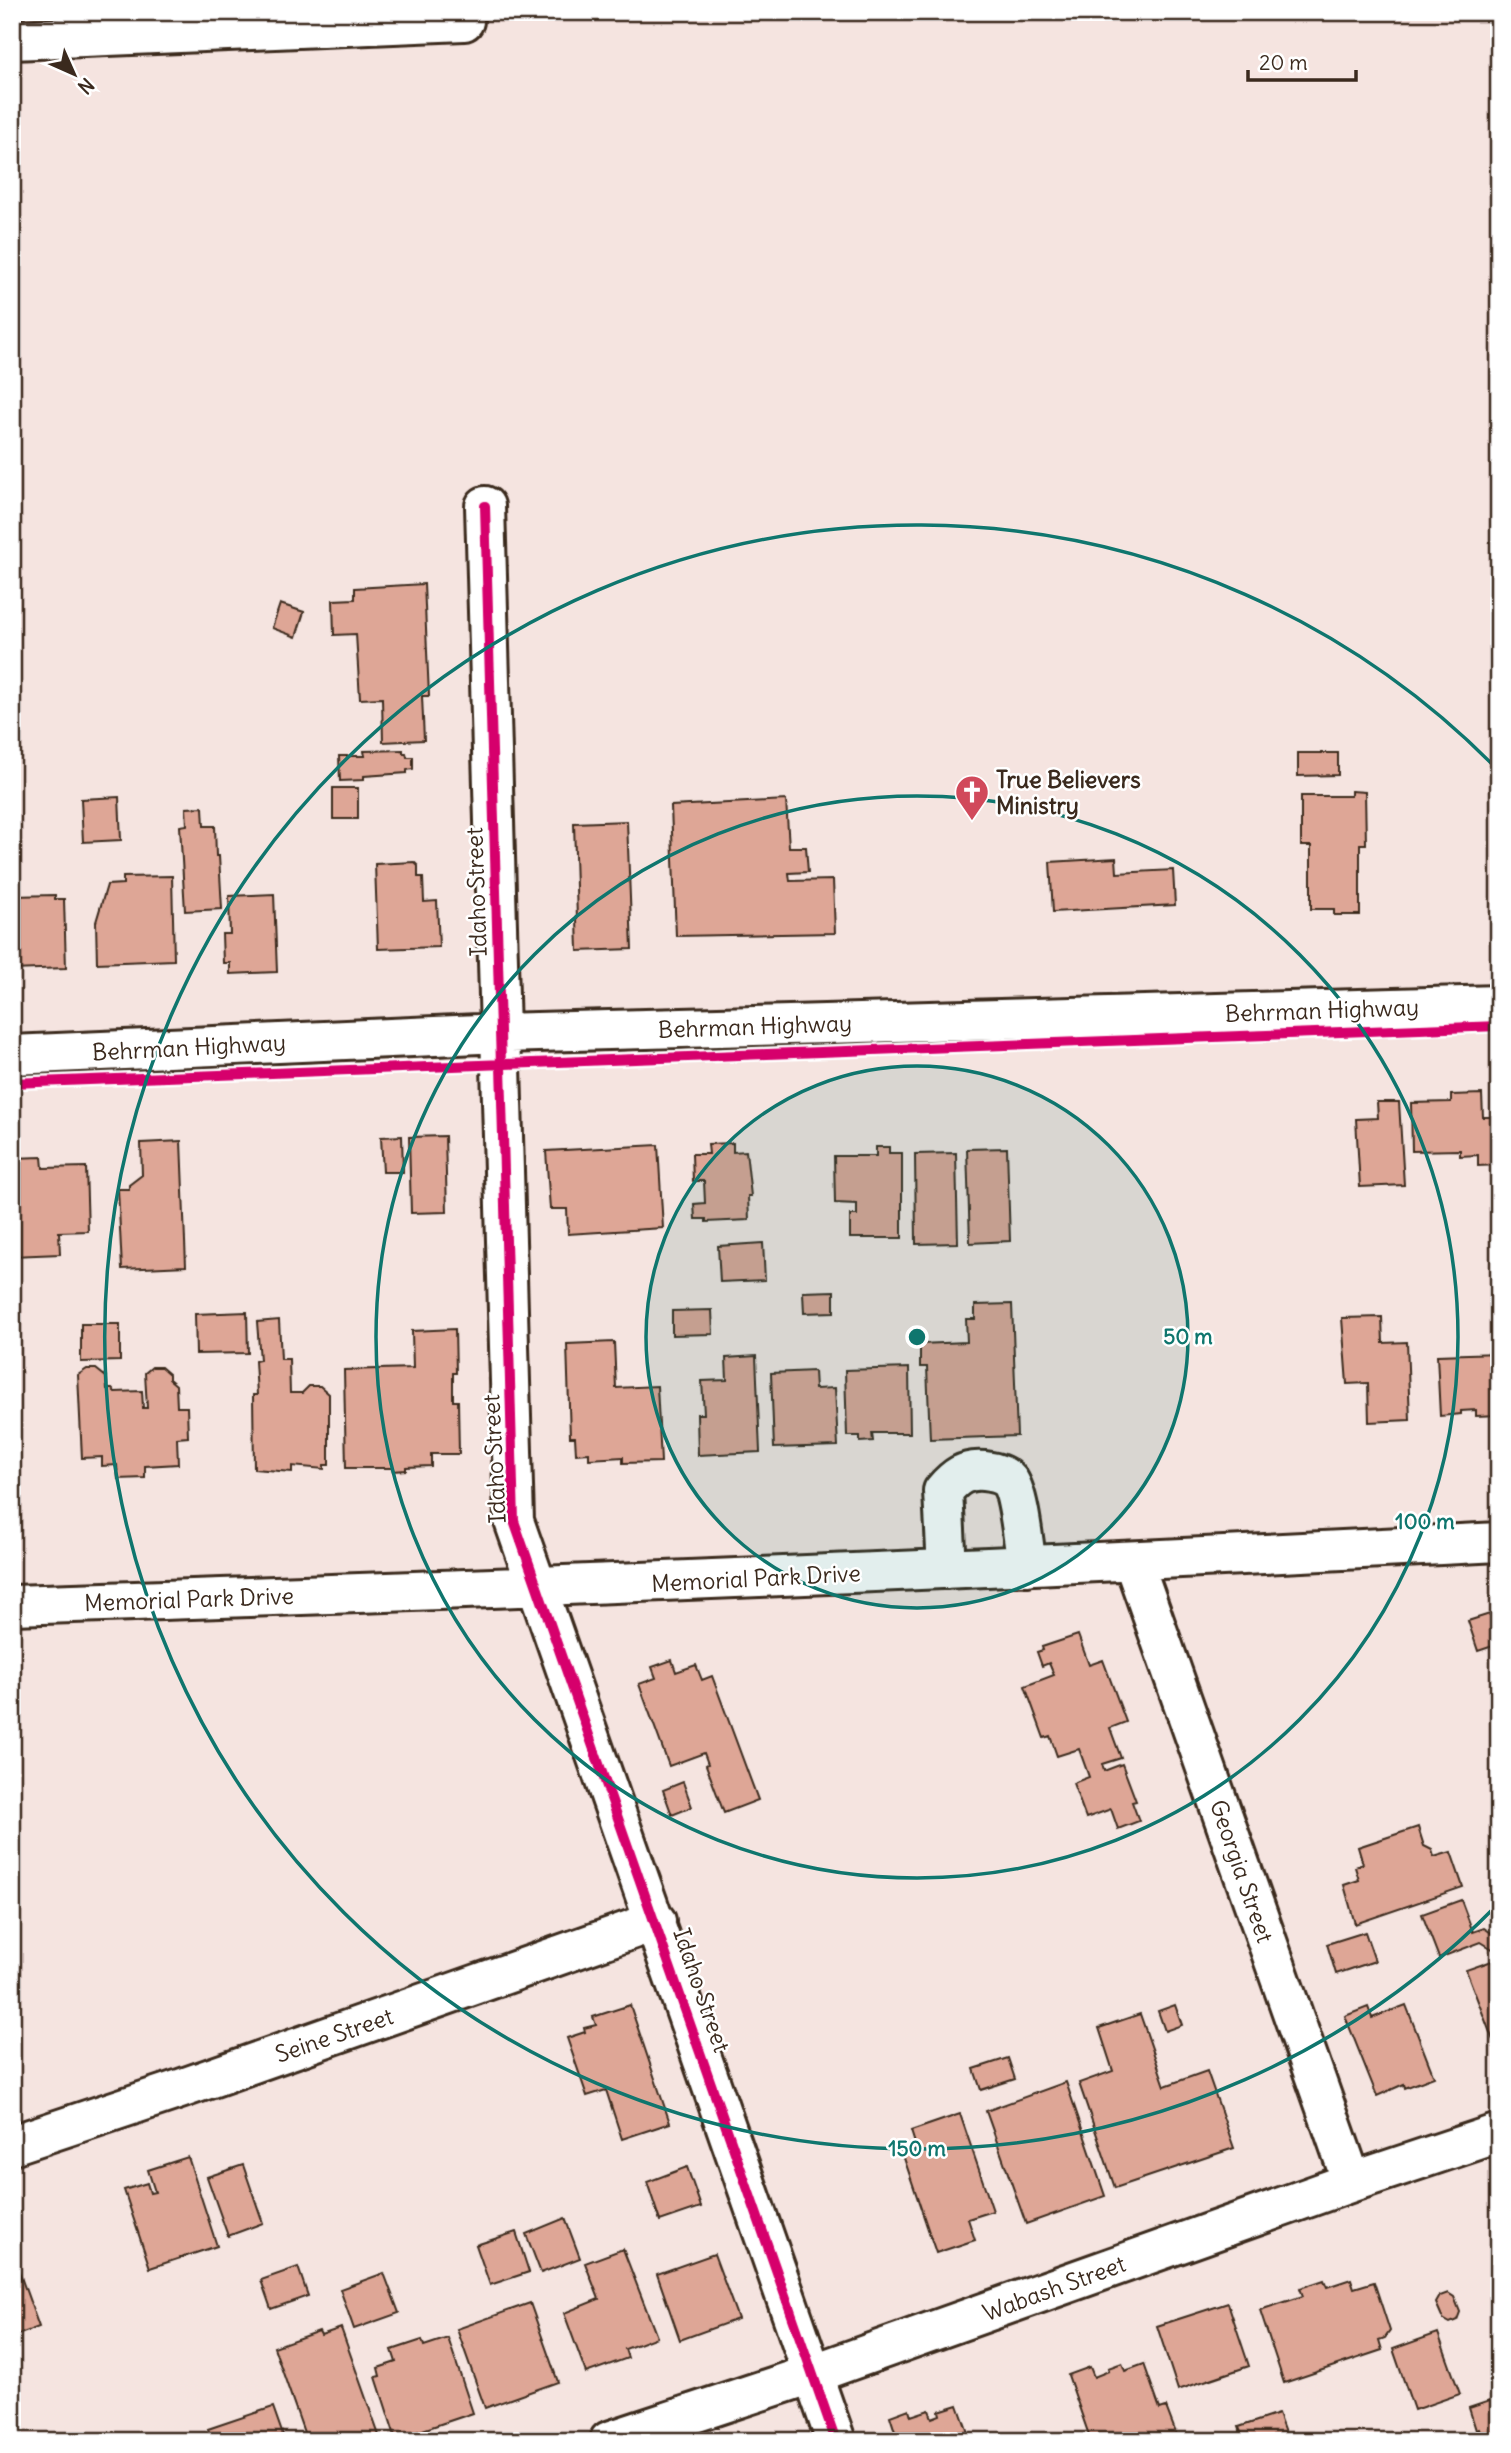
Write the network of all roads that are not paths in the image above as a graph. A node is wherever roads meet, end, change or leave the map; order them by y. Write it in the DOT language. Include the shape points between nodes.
graph roads {
  1 [pos="464,17"];
  2 [pos="12,40"];
  3 [pos="485,506"];
  4 [pos="1499,1005"];
  5 [pos="501,1033"];
  6 [pos="12,1055"];
  7 [pos="1499,1542"];
  8 [pos="1133,1561"];
  9 [pos="1027,1566"];
  10 [pos="947,1569"];
  11 [pos="539,1587"];
  12 [pos="12,1605"];
  13 [pos="656,1922"];
  14 [pos="1499,2133"];
  15 [pos="12,2145"];
  16 [pos="1352,2182"];
  17 [pos="812,2374"];
  18 [pos="609,2441"];
  19 [pos="836,2441"];
  1 -- 2 [label="street"];
  3 -- 5 [label="street, Idaho Street"];
  4 -- 5 [label="street, Behrman Highway"];
  5 -- 6 [label="street, Behrman Highway"];
  5 -- 11 [label="street, Idaho Street" via="514,1521"];
  7 -- 8 [label="street, Memorial Park Drive"];
  8 -- 9 [label="street, Memorial Park Drive"];
  8 -- 16 [label="street, Georgia Street"];
  9 -- 10 [label="street, Memorial Park Drive"];
  9 -- 10 [label="street" via="1010,1482 995,1472 975,1470 956,1476 943,1491"];
  10 -- 11 [label="street, Memorial Park Drive"];
  11 -- 12 [label="street, Memorial Park Drive"];
  11 -- 13 [label="street, Idaho Street"];
  13 -- 15 [label="street, Seine Street"];
  13 -- 17 [label="street, Idaho Street"];
  14 -- 16 [label="street, Wabash Street"];
  16 -- 17 [label="street, Wabash Street"];
  17 -- 18 [label="street, Wabash Street"];
  17 -- 19 [label="street, Idaho Street"];
}
